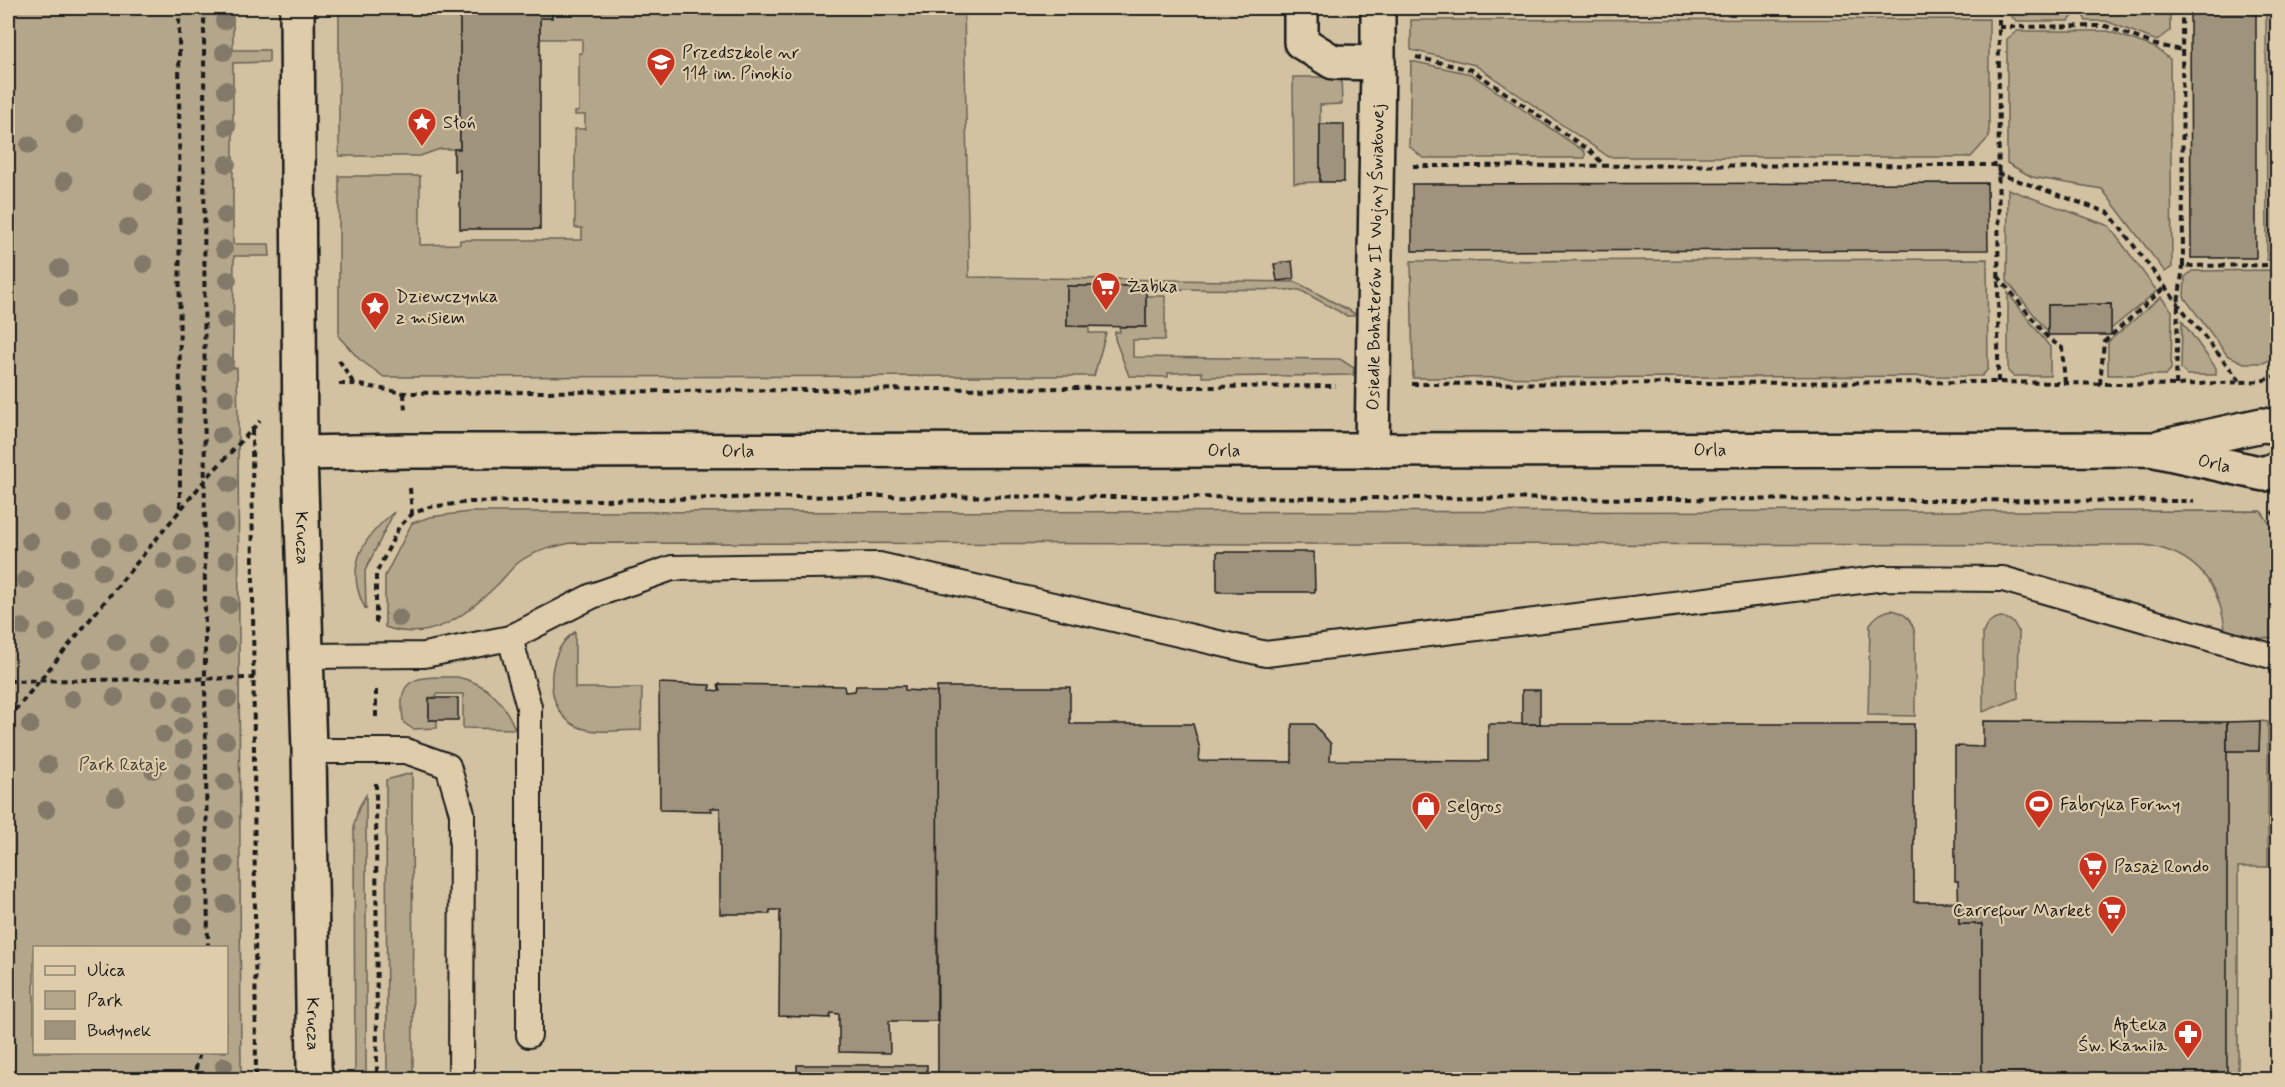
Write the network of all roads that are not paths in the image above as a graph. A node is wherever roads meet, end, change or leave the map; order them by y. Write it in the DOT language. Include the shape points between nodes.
graph roads {
  1 [pos="297,8"];
  2 [pos="1301,8"];
  3 [pos="1378,8"];
  4 [pos="1392,59"];
  5 [pos="2277,427"];
  6 [pos="1372,449"];
  7 [pos="2150,449"];
  8 [pos="300,453"];
  9 [pos="2277,468"];
  10 [pos="510,638"];
  11 [pos="306,656"];
  12 [pos="2277,658"];
  13 [pos="309,751"];
  14 [pos="529,1035"];
  15 [pos="313,1076"];
  16 [pos="461,1080"];
  1 -- 8 [label="street, Krucza"];
  2 -- 4 [label="street" via="1301,42 1333,62"];
  3 -- 4 [label="street, Osiedle Bohaterów II Wojny Światowej"];
  4 -- 6 [label="street, Osiedle Bohaterów II Wojny Światowej" via="1377,166"];
  5 -- 7 [label="street, Orla" via="2262,425"];
  6 -- 7 [label="street, Orla"];
  6 -- 8 [label="street, Orla"];
  7 -- 9 [label="street, Orla" via="2264,474"];
  8 -- 11 [label="street, Krucza"];
  10 -- 11 [label="lane" via="424,655"];
  10 -- 12 [label="lane" via="592,596 672,568 879,565 1266,654 1885,578 2003,579"];
  10 -- 14 [label="lane" via="529,707"];
  11 -- 13 [label="street, Krucza"];
  13 -- 15 [label="street, Krucza"];
  13 -- 16 [label="lane" via="405,751 448,766 462,813"];
}
